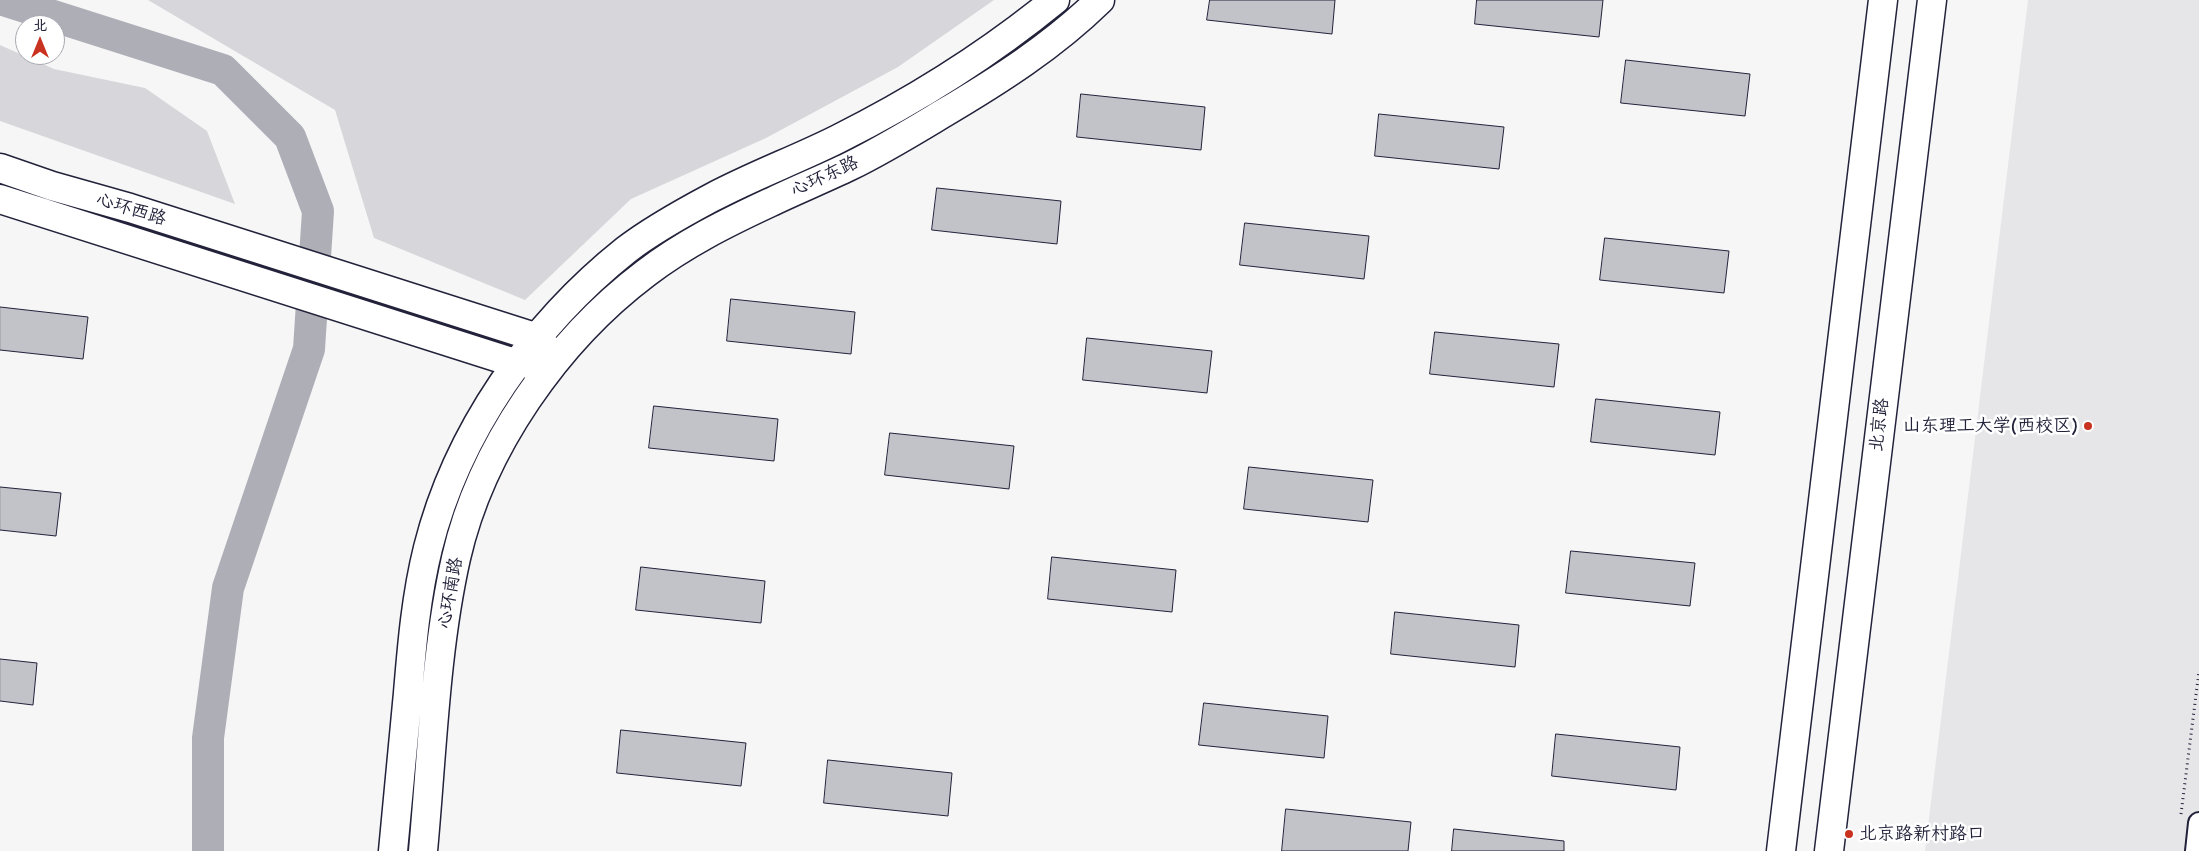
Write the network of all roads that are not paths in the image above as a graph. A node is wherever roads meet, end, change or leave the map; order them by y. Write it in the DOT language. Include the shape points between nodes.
graph roads {
  1 [pos="1055,0"];
  2 [pos="1100,0"];
  3 [pos="1883,0"];
  4 [pos="1932,0"];
  5 [pos="0,168"];
  6 [pos="0,199"];
  7 [pos="538,338"];
  8 [pos="556,359"];
  9 [pos="518,364"];
  10 [pos="2190,823"];
  11 [pos="394,851"];
  12 [pos="424,851"];
  13 [pos="1781,851"];
  14 [pos="1829,851"];
  15 [pos="2196,851"];
  1 -- 7 [label="main road, 心环东路" via="1020,29 893,109 668,221 626,250 590,282"];
  2 -- 8 [label="main road, 心环东路" via="1037,53 916,130 684,246 645,273"];
  3 -- 13 [label="main road"];
  4 -- 14 [label="main road, 北京路"];
  5 -- 7 [label="main road, 心环西路"];
  6 -- 9 [label="main road, 心环西路"];
  7 -- 8 [label="main road"];
  7 -- 9 [label="main road, 心环东路"];
  8 -- 9 [label="main road"];
  8 -- 12 [label="main road, 心环南路" via="490,465 457,555 442,645"];
  9 -- 11 [label="main road, 心环南路" via="490,403 463,453 428,548 412,642"];
  10 -- 15 [label="street"];
}
